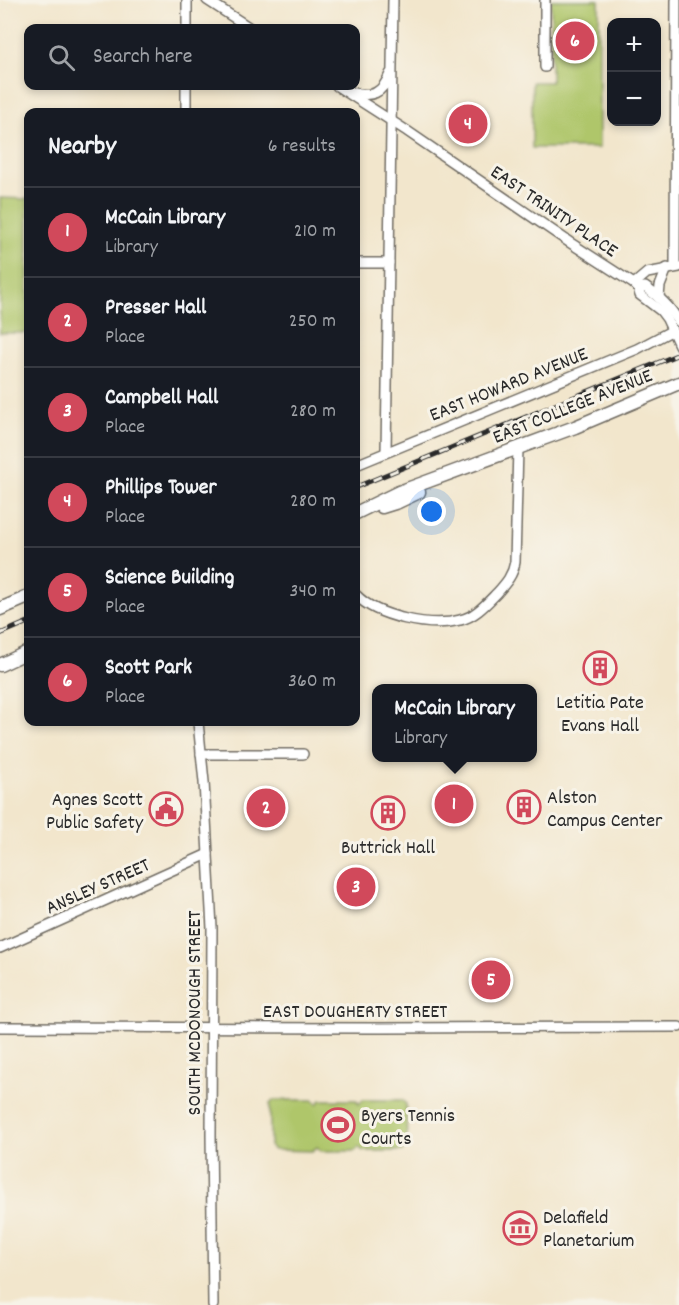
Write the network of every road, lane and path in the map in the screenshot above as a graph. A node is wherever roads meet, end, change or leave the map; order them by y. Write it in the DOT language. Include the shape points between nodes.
graph roads {
  1 [pos="187,0"];
  2 [pos="207,0"];
  3 [pos="393,0"];
  4 [pos="545,0"];
  5 [pos="676,0"];
  6 [pos="186,24"];
  7 [pos="244,24"];
  8 [pos="678,62"];
  9 [pos="544,67"];
  10 [pos="392,69"];
  11 [pos="186,90"];
  12 [pos="345,90"];
  13 [pos="348,90"];
  14 [pos="186,108"];
  15 [pos="392,120"];
  16 [pos="360,263"];
  17 [pos="389,263"];
  18 [pos="674,267"];
  19 [pos="636,286"];
  20 [pos="659,297"];
  21 [pos="679,322"];
  22 [pos="673,330"];
  23 [pos="679,345"];
  24 [pos="679,383"];
  25 [pos="518,448"];
  26 [pos="386,452"];
  27 [pos="360,463"];
  28 [pos="360,514"];
  29 [pos="360,598"];
  30 [pos="24,599"];
  31 [pos="0,609"];
  32 [pos="24,654"];
  33 [pos="0,665"];
  34 [pos="198,726"];
  35 [pos="201,754"];
  36 [pos="303,754"];
  37 [pos="208,854"];
  38 [pos="0,948"];
  39 [pos="679,1027"];
  40 [pos="0,1028"];
  41 [pos="211,1028"];
  42 [pos="213,1305"];
  1 -- 6 [label="street"];
  2 -- 7 [label="street"];
  3 -- 10 [label="street"];
  4 -- 9 [label="street"];
  5 -- 8 [label="street"];
  8 -- 18 [label="street"];
  10 -- 13 [label="street" via="384,87 374,94 360,95"];
  10 -- 15 [label="street"];
  11 -- 14 [label="street"];
  12 -- 15 [label="street, EAST TRINITY PLACE"];
  15 -- 17 [label="street"];
  15 -- 19 [label="street, EAST TRINITY PLACE"];
  16 -- 17 [label="street"];
  17 -- 26 [label="street"];
  18 -- 19 [label="street" via="647,273"];
  18 -- 20 [label="street" via="660,286"];
  19 -- 20 [label="street, EAST TRINITY PLACE"];
  19 -- 22 [label="street, EAST TRINITY PLACE" via="640,295 661,311"];
  20 -- 21 [label="street, EAST TRINITY PLACE"];
  22 -- 23 [label="street, EAST TRINITY PLACE"];
  22 -- 26 [label="street, EAST HOWARD AVENUE" via="637,349"];
  24 -- 25 [label="main road, EAST COLLEGE AVENUE"];
  25 -- 28 [label="main road, EAST COLLEGE AVENUE" via="398,502"];
  25 -- 29 [label="street" via="514,571 489,601 460,621 427,622 377,609"];
  26 -- 27 [label="street, EAST HOWARD AVENUE"];
  30 -- 31 [label="main road"];
  32 -- 33 [label="main road"];
  34 -- 35 [label="street, SOUTH MCDONOUGH STREET"];
  35 -- 36 [label="street"];
  35 -- 37 [label="street, SOUTH MCDONOUGH STREET"];
  37 -- 38 [label="street, ANSLEY STREET"];
  37 -- 41 [label="street, SOUTH MCDONOUGH STREET"];
  39 -- 41 [label="street, EAST DOUGHERTY STREET"];
  40 -- 41 [label="street, EAST DOUGHERTY STREET"];
  41 -- 42 [label="street, SOUTH MCDONOUGH STREET"];
}
